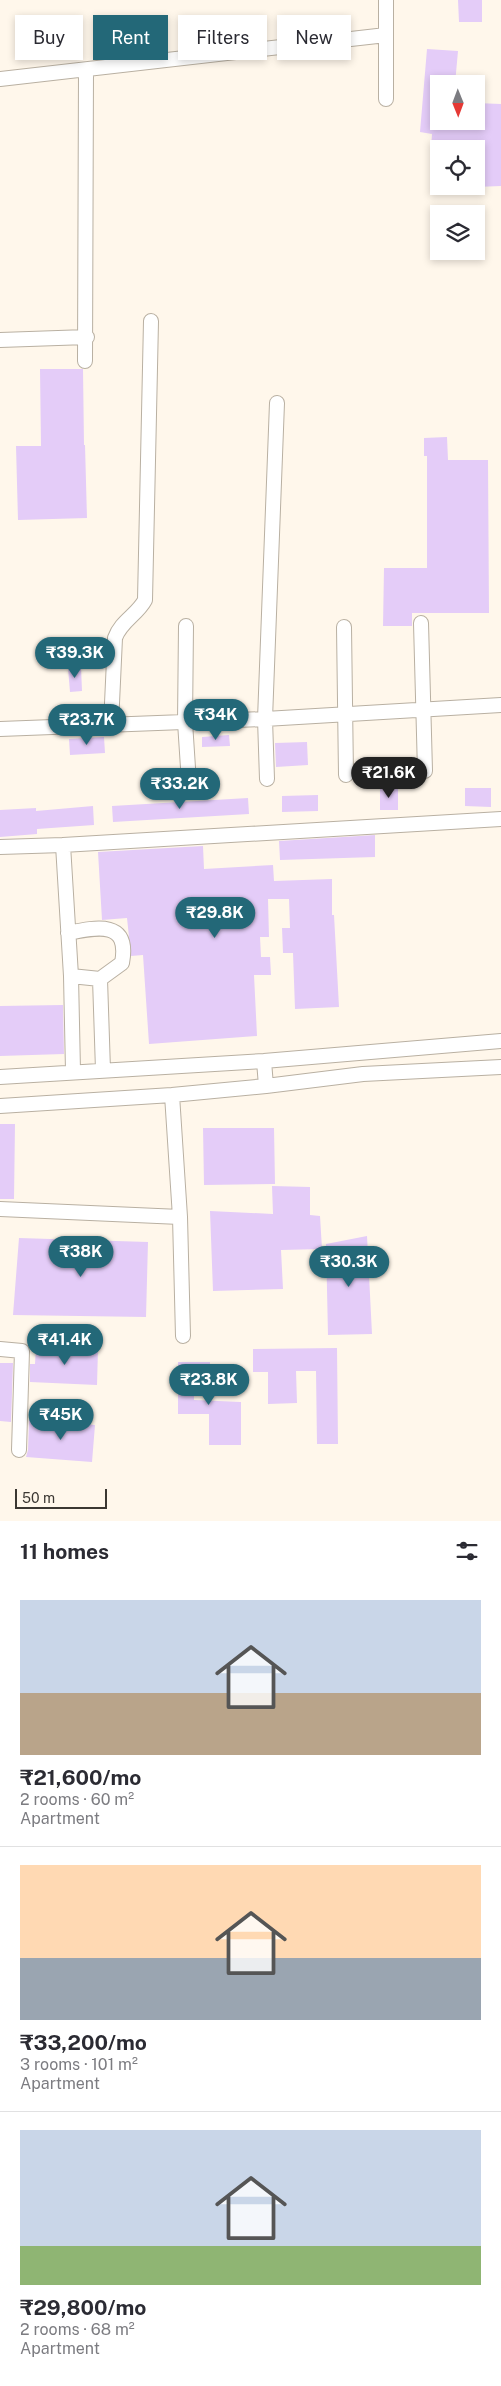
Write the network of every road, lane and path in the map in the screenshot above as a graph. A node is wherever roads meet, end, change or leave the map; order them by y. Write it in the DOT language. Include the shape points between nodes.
graph roads {
  1 [pos="386,0"];
  2 [pos="386,35"];
  3 [pos="86,70"];
  4 [pos="0,79"];
  5 [pos="386,99"];
  6 [pos="151,321"];
  7 [pos="87,337"];
  8 [pos="0,340"];
  9 [pos="85,361"];
  10 [pos="277,403"];
  11 [pos="421,623"];
  12 [pos="186,626"];
  13 [pos="344,627"];
  14 [pos="501,705"];
  15 [pos="424,710"];
  16 [pos="346,714"];
  17 [pos="265,719"];
  18 [pos="185,722"];
  19 [pos="111,725"];
  20 [pos="0,729"];
  21 [pos="425,771"];
  22 [pos="346,775"];
  23 [pos="267,778"];
  24 [pos="189,783"];
  25 [pos="501,819"];
  26 [pos="63,845"];
  27 [pos="0,847"];
  28 [pos="68,933"];
  29 [pos="71,976"];
  30 [pos="100,979"];
  31 [pos="501,1041"];
  32 [pos="264,1062"];
  33 [pos="501,1067"];
  34 [pos="103,1070"];
  35 [pos="73,1071"];
  36 [pos="0,1077"];
  37 [pos="266,1086"];
  38 [pos="172,1095"];
  39 [pos="0,1106"];
  40 [pos="0,1209"];
  41 [pos="180,1217"];
  42 [pos="183,1336"];
  43 [pos="0,1349"];
  44 [pos="19,1450"];
  1 -- 2 [label="lane"];
  2 -- 3 [label="lane"];
  2 -- 5 [label="lane"];
  3 -- 4 [label="lane"];
  3 -- 7 [label="lane"];
  6 -- 19 [label="lane" via="145,600 140,609 119,627 115,638"];
  7 -- 8 [label="lane"];
  7 -- 9 [label="lane"];
  10 -- 17 [label="lane"];
  11 -- 15 [label="lane"];
  12 -- 18 [label="lane"];
  13 -- 16 [label="lane"];
  14 -- 15 [label="lane"];
  15 -- 16 [label="lane"];
  15 -- 21 [label="lane"];
  16 -- 17 [label="lane"];
  16 -- 22 [label="lane"];
  17 -- 18 [label="lane"];
  17 -- 23 [label="lane"];
  18 -- 19 [label="lane"];
  18 -- 24 [label="lane"];
  19 -- 20 [label="lane"];
  25 -- 26 [label="lane"];
  26 -- 27 [label="lane"];
  26 -- 28 [label="lane"];
  28 -- 29 [label="lane"];
  28 -- 30 [label="lane" via="105,929 121,936 122,962"];
  29 -- 30 [label="lane"];
  29 -- 35 [label="lane"];
  30 -- 34 [label="lane"];
  31 -- 32 [label="lane"];
  32 -- 34 [label="lane"];
  32 -- 37 [label="lane"];
  33 -- 37 [label="lane" via="363,1074"];
  34 -- 35 [label="lane"];
  35 -- 36 [label="lane"];
  37 -- 38 [label="lane"];
  38 -- 39 [label="lane"];
  38 -- 41 [label="lane"];
  40 -- 41 [label="lane"];
  41 -- 42 [label="lane"];
  43 -- 44 [label="lane" via="22,1351"];
}
